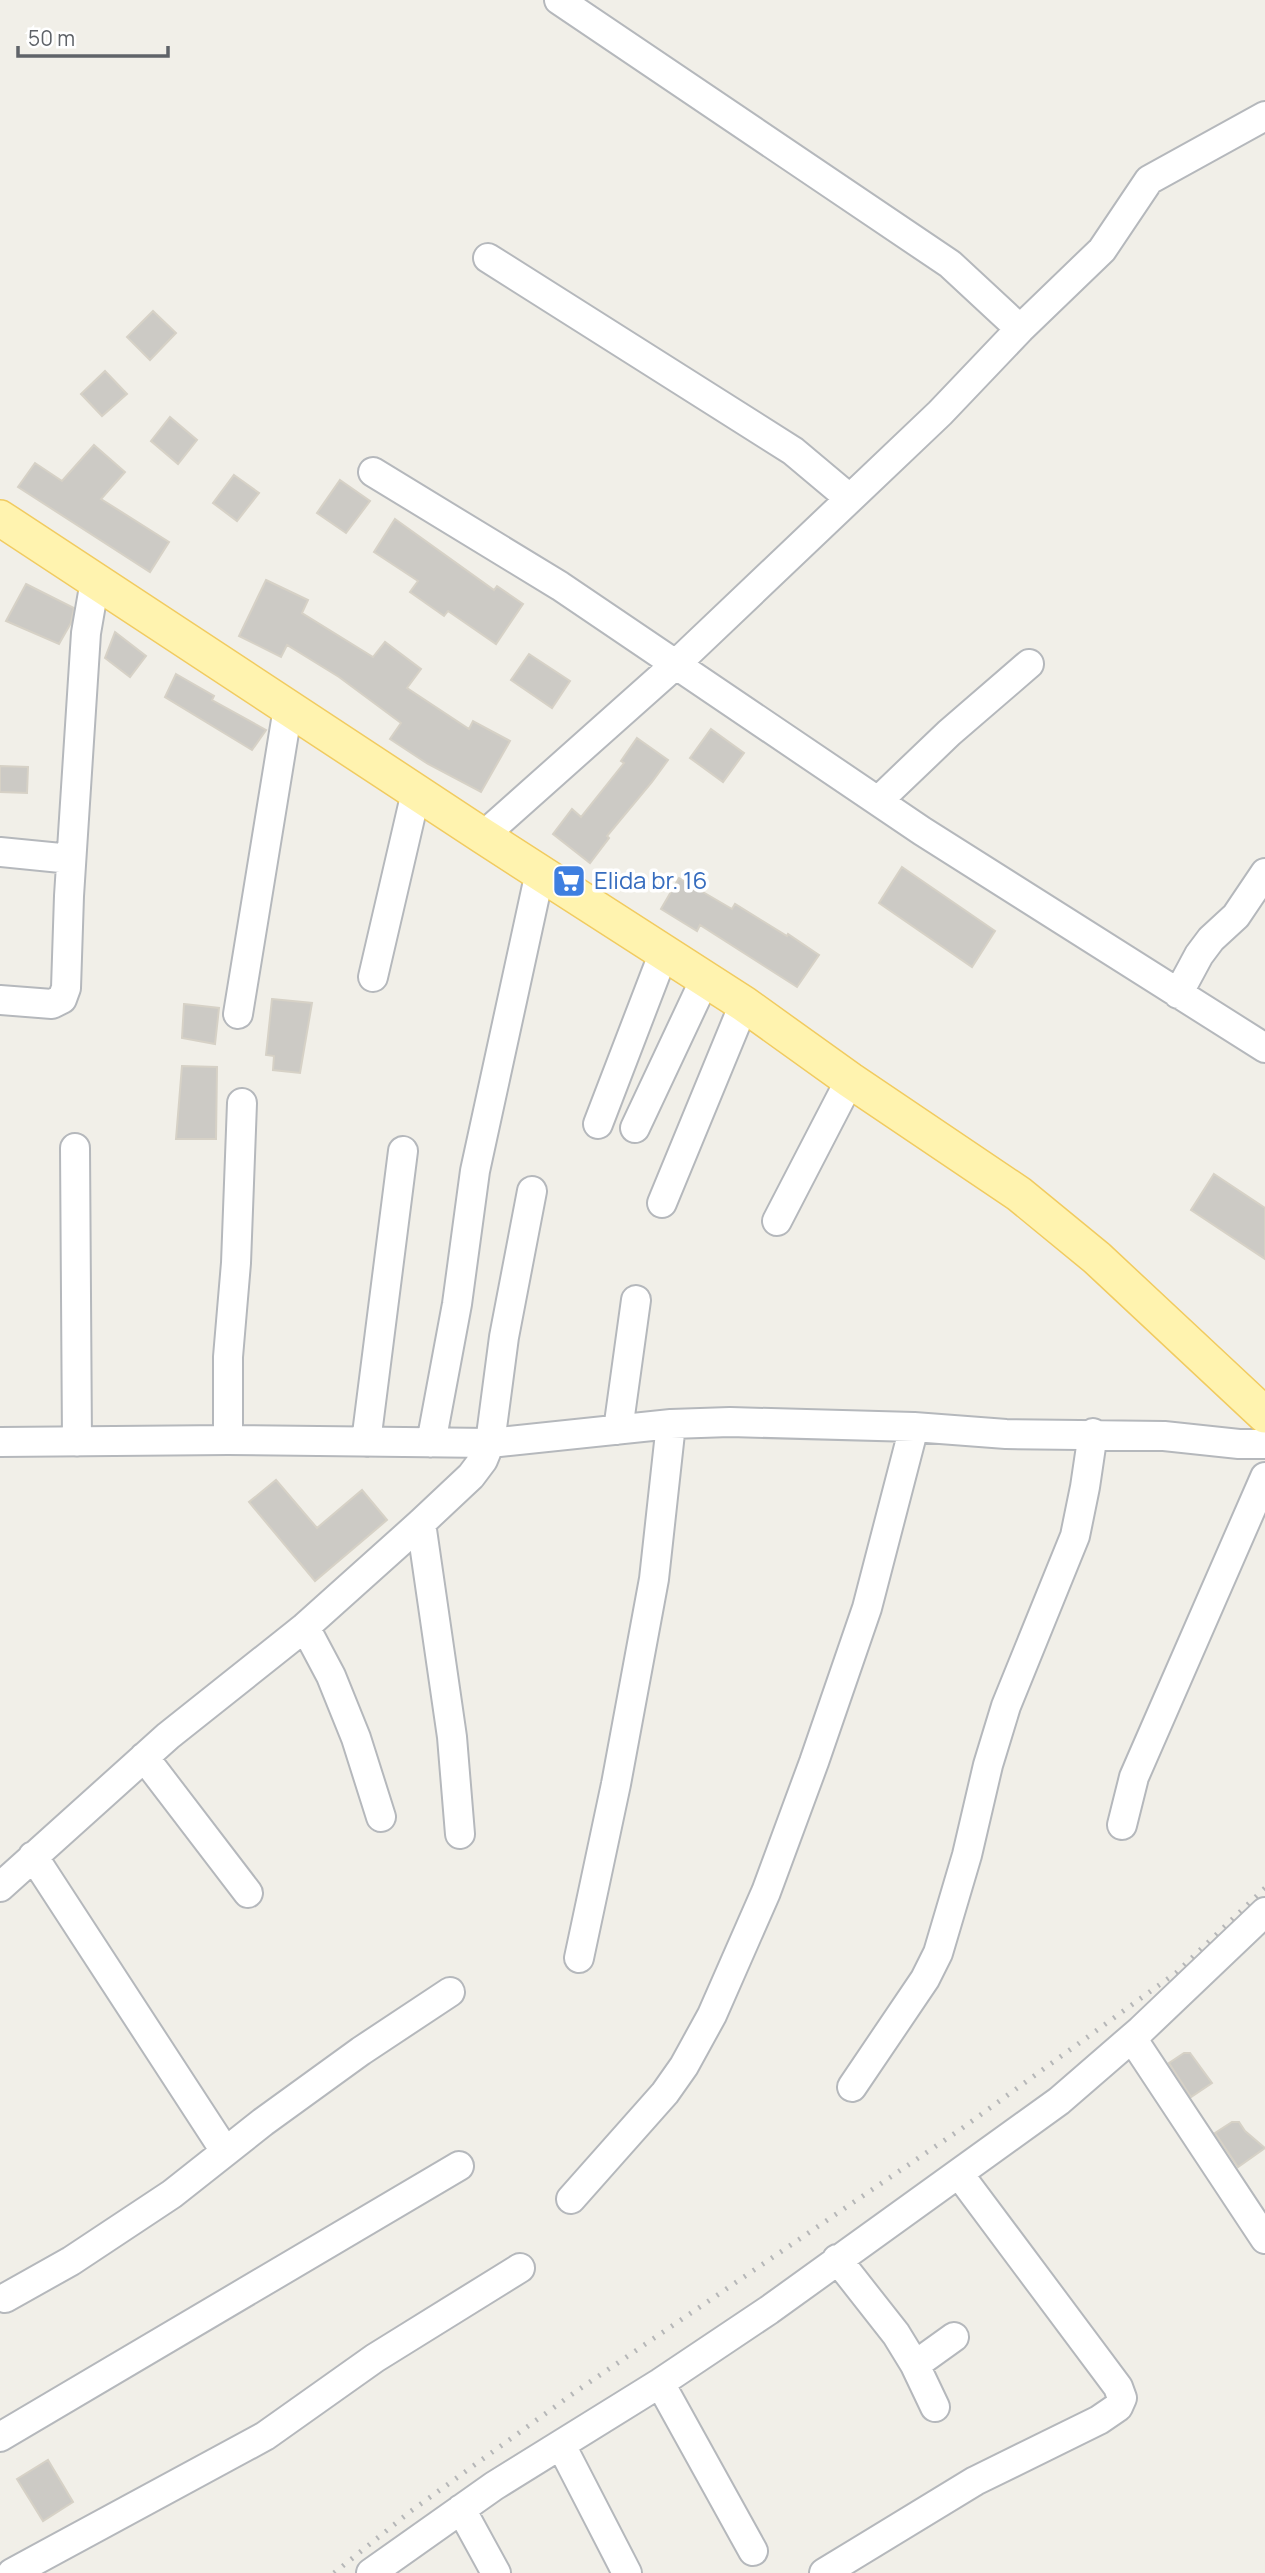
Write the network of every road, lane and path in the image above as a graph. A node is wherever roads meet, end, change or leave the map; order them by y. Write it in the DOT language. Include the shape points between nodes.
graph roads {
  1 [pos="559,0"];
  2 [pos="1265,116"];
  3 [pos="488,258"];
  4 [pos="1020,329"];
  5 [pos="373,472"];
  6 [pos="849,498"];
  7 [pos="0,518"];
  8 [pos="95,580"];
  9 [pos="1029,664"];
  10 [pos="675,665"];
  11 [pos="288,708"];
  12 [pos="416,792"];
  13 [pos="878,801"];
  14 [pos="483,836"];
  15 [pos="0,852"];
  16 [pos="71,859"];
  17 [pos="540,872"];
  18 [pos="1265,873"];
  19 [pos="664,952"];
  20 [pos="373,977"];
  21 [pos="705,979"];
  22 [pos="1178,994"];
  23 [pos="0,1000"];
  24 [pos="744,1004"];
  25 [pos="238,1014"];
  26 [pos="1265,1048"];
  27 [pos="850,1080"];
  28 [pos="242,1103"];
  29 [pos="598,1124"];
  30 [pos="635,1128"];
  31 [pos="75,1149"];
  32 [pos="403,1151"];
  33 [pos="532,1191"];
  34 [pos="663,1203"];
  35 [pos="777,1221"];
  36 [pos="636,1300"];
  37 [pos="1265,1415"];
  38 [pos="671,1424"];
  39 [pos="914,1427"];
  40 [pos="618,1430"];
  41 [pos="1093,1433"];
  42 [pos="228,1440"];
  43 [pos="0,1442"];
  44 [pos="78,1442"];
  45 [pos="366,1443"];
  46 [pos="431,1443"];
  47 [pos="490,1443"];
  48 [pos="1265,1444"];
  49 [pos="1265,1477"];
  50 [pos="421,1523"];
  51 [pos="305,1627"];
  52 [pos="144,1757"];
  53 [pos="381,1817"];
  54 [pos="1122,1825"];
  55 [pos="460,1834"];
  56 [pos="33,1856"];
  57 [pos="0,1887"];
  58 [pos="248,1894"];
  59 [pos="1265,1912"];
  60 [pos="579,1958"];
  61 [pos="450,1992"];
  62 [pos="1132,2038"];
  63 [pos="852,2087"];
  64 [pos="225,2151"];
  65 [pos="459,2166"];
  66 [pos="959,2174"];
  67 [pos="571,2199"];
  68 [pos="1265,2239"];
  69 [pos="837,2259"];
  70 [pos="520,2268"];
  71 [pos="5,2298"];
  72 [pos="954,2337"];
  73 [pos="915,2365"];
  74 [pos="660,2383"];
  75 [pos="935,2407"];
  76 [pos="0,2437"];
  77 [pos="561,2445"];
  78 [pos="461,2509"];
  79 [pos="753,2551"];
  80 [pos="381,2570"];
  81 [pos="12,2573"];
  82 [pos="496,2573"];
  83 [pos="627,2573"];
  84 [pos="824,2573"];
  1 -- 4 [label="street" via="950,264"];
  2 -- 4 [label="street" via="1149,180 1102,250"];
  3 -- 6 [label="street" via="793,452"];
  4 -- 6 [label="street" via="940,413"];
  5 -- 10 [label="street" via="560,586"];
  6 -- 10 [label="street"];
  7 -- 8 [label="main road"];
  8 -- 11 [label="main road"];
  8 -- 16 [label="street" via="86,633"];
  9 -- 13 [label="street"];
  10 -- 13 [label="street"];
  10 -- 14 [label="street"];
  11 -- 12 [label="main road"];
  11 -- 25 [label="street"];
  12 -- 14 [label="main road"];
  12 -- 20 [label="street"];
  13 -- 22 [label="street"];
  14 -- 17 [label="main road"];
  15 -- 16 [label="street"];
  16 -- 23 [label="street" via="62,999 52,1004"];
  17 -- 19 [label="main road"];
  17 -- 46 [label="street" via="475,1171"];
  18 -- 22 [label="street" via="1236,916 1199,955"];
  19 -- 21 [label="main road"];
  19 -- 29 [label="street"];
  21 -- 24 [label="main road"];
  21 -- 30 [label="street"];
  22 -- 26 [label="street"];
  24 -- 27 [label="main road"];
  24 -- 34 [label="street"];
  27 -- 35 [label="street"];
  27 -- 37 [label="main road" via="1019,1194 1097,1258"];
  28 -- 42 [label="street"];
  31 -- 44 [label="street"];
  32 -- 45 [label="street"];
  33 -- 47 [label="street" via="504,1337"];
  36 -- 40 [label="street"];
  38 -- 39 [label="street"];
  38 -- 40 [label="street"];
  38 -- 60 [label="street" via="654,1579"];
  39 -- 41 [label="street" via="1006,1434"];
  39 -- 67 [label="street" via="867,1608 766,1892 712,2015 665,2093"];
  40 -- 47 [label="street"];
  41 -- 48 [label="street"];
  41 -- 63 [label="street" via="1075,1536 1006,1706 938,1953"];
  42 -- 44 [label="street"];
  42 -- 45 [label="street"];
  43 -- 44 [label="street"];
  45 -- 46 [label="street"];
  46 -- 47 [label="street"];
  47 -- 50 [label="street" via="471,1476"];
  49 -- 54 [label="street" via="1134,1777"];
  50 -- 51 [label="street"];
  50 -- 55 [label="street" via="452,1737"];
  51 -- 52 [label="street"];
  51 -- 53 [label="street" via="356,1738"];
  52 -- 56 [label="street"];
  52 -- 58 [label="street"];
  56 -- 57 [label="street"];
  56 -- 64 [label="street"];
  59 -- 62 [label="street"];
  61 -- 64 [label="street"];
  62 -- 66 [label="street" via="1059,2101"];
  62 -- 68 [label="street"];
  64 -- 71 [label="street" via="160,2202"];
  65 -- 76 [label="street"];
  66 -- 69 [label="street"];
  66 -- 84 [label="street" via="1122,2398 1099,2420 975,2481"];
  69 -- 73 [label="street"];
  69 -- 74 [label="street"];
  70 -- 81 [label="street" via="375,2358 265,2435"];
  72 -- 73 [label="street"];
  73 -- 75 [label="street"];
  74 -- 77 [label="street"];
  74 -- 79 [label="street"];
  77 -- 78 [label="street"];
  77 -- 83 [label="street"];
  78 -- 80 [label="street"];
  78 -- 82 [label="street"];
}
